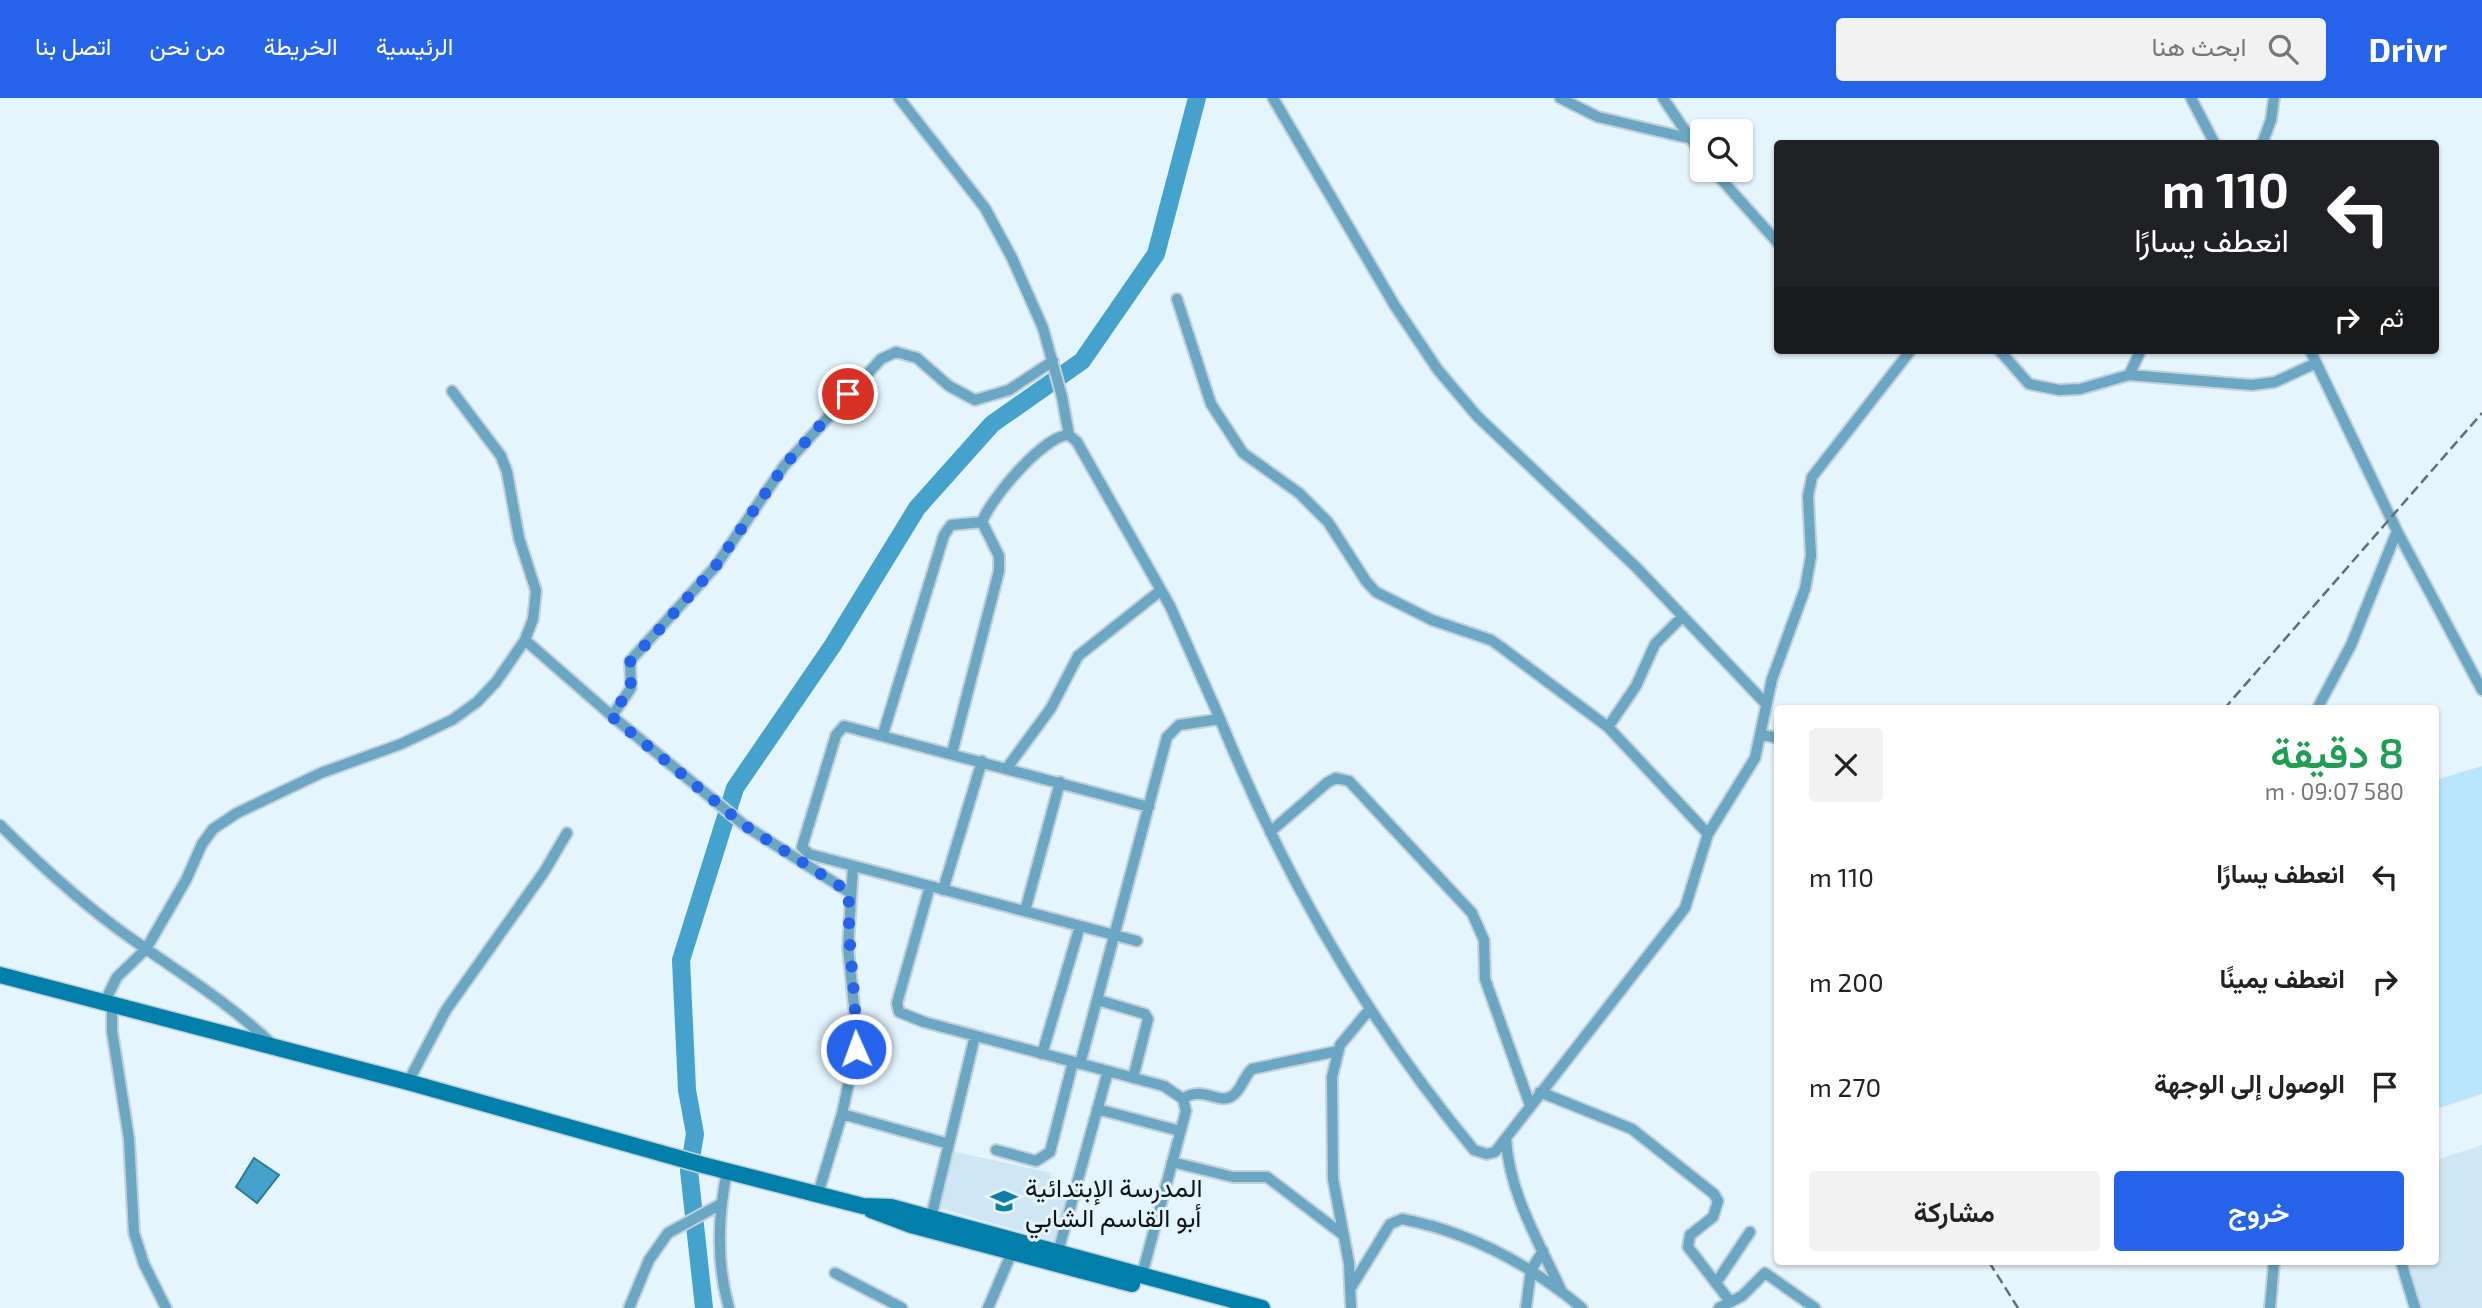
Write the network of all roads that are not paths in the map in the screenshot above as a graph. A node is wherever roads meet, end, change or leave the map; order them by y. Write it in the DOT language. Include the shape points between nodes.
graph roads {
  1 [pos="899,98"];
  2 [pos="1273,98"];
  3 [pos="1560,98"];
  4 [pos="1663,98"];
  5 [pos="2191,98"];
  6 [pos="2274,98"];
  7 [pos="1688,138"];
  8 [pos="2213,140"];
  9 [pos="2264,140"];
  10 [pos="1690,141"];
  11 [pos="1724,182"];
  12 [pos="1774,239"];
  13 [pos="1177,299"];
  14 [pos="1908,354"];
  15 [pos="2002,354"];
  16 [pos="2139,354"];
  17 [pos="2312,354"];
  18 [pos="1053,361"];
  19 [pos="2316,363"];
  20 [pos="2129,375"];
  21 [pos="452,391"];
  22 [pos="1069,435"];
  23 [pos="982,522"];
  24 [pos="2397,531"];
  25 [pos="1160,590"];
  26 [pos="1683,616"];
  27 [pos="525,640"];
  28 [pos="2482,690"];
  29 [pos="1766,704"];
  30 [pos="2318,705"];
  31 [pos="611,716"];
  32 [pos="1220,719"];
  33 [pos="1608,727"];
  34 [pos="883,734"];
  35 [pos="1762,735"];
  36 [pos="1774,737"];
  37 [pos="952,753"];
  38 [pos="982,761"];
  39 [pos="1007,768"];
  40 [pos="1060,782"];
  41 [pos="1149,807"];
  42 [pos="0,825"];
  43 [pos="1270,832"];
  44 [pos="567,833"];
  45 [pos="1708,834"];
  46 [pos="853,866"];
  47 [pos="930,886"];
  48 [pos="943,890"];
  49 [pos="849,892"];
  50 [pos="1025,911"];
  51 [pos="1080,926"];
  52 [pos="1116,936"];
  53 [pos="1137,942"];
  54 [pos="146,949"];
  55 [pos="0,975"];
  56 [pos="1098,1000"];
  57 [pos="108,1004"];
  58 [pos="1369,1010"];
  59 [pos="975,1036"];
  60 [pos="276,1049"];
  61 [pos="1338,1051"];
  62 [pos="1042,1054"];
  63 [pos="1077,1063"];
  64 [pos="1108,1072"];
  65 [pos="1133,1078"];
  66 [pos="408,1082"];
  67 [pos="1540,1092"];
  68 [pos="1183,1099"];
  69 [pos="1530,1105"];
  70 [pos="1097,1109"];
  71 [pos="842,1114"];
  72 [pos="1180,1132"];
  73 [pos="1506,1139"];
  74 [pos="949,1144"];
  75 [pos="996,1150"];
  76 [pos="1172,1162"];
  77 [pos="727,1171"];
  78 [pos="818,1194"];
  79 [pos="720,1204"];
  80 [pos="863,1206"];
  81 [pos="931,1218"];
  82 [pos="1750,1232"];
  83 [pos="1342,1234"];
  84 [pos="1544,1251"];
  85 [pos="1012,1252"];
  86 [pos="1058,1252"];
  87 [pos="2274,1265"];
  88 [pos="2402,1265"];
  89 [pos="1531,1270"];
  90 [pos="835,1273"];
  91 [pos="1142,1275"];
  92 [pos="1716,1283"];
  93 [pos="1352,1286"];
  94 [pos="1561,1290"];
  95 [pos="1729,1300"];
  96 [pos="166,1308"];
  97 [pos="629,1308"];
  98 [pos="729,1308"];
  99 [pos="902,1308"];
  100 [pos="988,1308"];
  101 [pos="1222,1308"];
  102 [pos="1262,1308"];
  103 [pos="1351,1308"];
  104 [pos="1526,1308"];
  105 [pos="1582,1308"];
  106 [pos="1719,1308"];
  107 [pos="1815,1308"];
  108 [pos="2270,1308"];
  109 [pos="2415,1308"];
  1 -- 18 [label="street" via="985,208 1012,258"];
  2 -- 26 [label="street" via="1395,306 1438,370 1477,416"];
  3 -- 7 [label="street" via="1598,117"];
  4 -- 7 [label="street"];
  5 -- 8 [label="street"];
  6 -- 9 [label="street"];
  7 -- 10 [label="street"];
  11 -- 12 [label="street"];
  13 -- 33 [label="street" via="1204,387 1225,429 1243,453 1299,493 1328,522 1376,592 1443,625 1491,640"];
  14 -- 29 [label="street" via="1812,477 1808,496 1811,556 1805,589"];
  15 -- 20 [label="street" via="2029,384 2050,388 2080,389"];
  16 -- 20 [label="street"];
  17 -- 19 [label="street"];
  18 -- 22 [label="street"];
  18 -- 31 [label="street" via="1009,390 975,400 949,386 917,358 896,352 881,359 784,466 715,567 630,662 631,688"];
  19 -- 20 [label="street" via="2275,382 2252,384"];
  19 -- 24 [label="street"];
  21 -- 27 [label="street" via="501,456 507,472 519,538 536,591"];
  22 -- 23 [label="street" via="1049,441 1000,494"];
  22 -- 25 [label="street"];
  23 -- 34 [label="street" via="951,525 944,535"];
  23 -- 37 [label="street" via="999,556 999,571"];
  24 -- 28 [label="street"];
  24 -- 30 [label="street" via="2351,645"];
  25 -- 32 [label="street"];
  25 -- 39 [label="street" via="1078,656 1051,708"];
  26 -- 29 [label="street"];
  26 -- 33 [label="street" via="1655,644 1636,686"];
  27 -- 31 [label="street"];
  27 -- 54 [label="street" via="496,682 452,720 321,773 222,822 202,844"];
  29 -- 35 [label="street"];
  31 -- 49 [label="street" via="744,825"];
  32 -- 41 [label="street" via="1188,723 1171,731"];
  32 -- 43 [label="street"];
  33 -- 45 [label="street"];
  34 -- 37 [label="street"];
  34 -- 46 [label="street" via="846,726 839,729 802,843 806,853"];
  35 -- 36 [label="street"];
  35 -- 45 [label="street" via="1744,779"];
  37 -- 38 [label="street"];
  38 -- 39 [label="street"];
  38 -- 48 [label="street"];
  39 -- 40 [label="street"];
  40 -- 41 [label="street"];
  40 -- 50 [label="street"];
  41 -- 52 [label="street"];
  42 -- 54 [label="street" via="86,903"];
  43 -- 58 [label="street"];
  43 -- 69 [label="street" via="1328,782 1349,780 1481,928 1485,979"];
  44 -- 66 [label="street" via="446,1010"];
  45 -- 67 [label="street" via="1685,908"];
  46 -- 47 [label="street"];
  46 -- 49 [label="street"];
  47 -- 48 [label="street"];
  47 -- 59 [label="street" via="898,1008 903,1015"];
  48 -- 50 [label="street"];
  49 -- 71 [label="street" via="856,1049"];
  50 -- 51 [label="street"];
  51 -- 52 [label="street"];
  51 -- 62 [label="street"];
  52 -- 53 [label="street"];
  52 -- 56 [label="street"];
  54 -- 57 [label="street" via="121,971"];
  54 -- 60 [label="street" via="229,1005"];
  55 -- 57 [label="main road"];
  56 -- 63 [label="street"];
  56 -- 65 [label="street" via="1145,1014 1148,1019"];
  57 -- 60 [label="main road"];
  57 -- 96 [label="street" via="129,1139 134,1233"];
  58 -- 61 [label="street"];
  58 -- 73 [label="street" via="1474,1150 1495,1152"];
  59 -- 62 [label="street"];
  59 -- 74 [label="street"];
  60 -- 66 [label="main road"];
  61 -- 68 [label="street" via="1252,1069 1228,1098 1199,1093"];
  61 -- 83 [label="street" via="1332,1077 1331,1137"];
  62 -- 63 [label="street"];
  63 -- 64 [label="street"];
  63 -- 75 [label="street" via="1050,1152 1036,1161"];
  64 -- 65 [label="street"];
  64 -- 70 [label="street"];
  65 -- 68 [label="street" via="1164,1086"];
  66 -- 77 [label="main road"];
  67 -- 69 [label="street"];
  67 -- 92 [label="street" via="1632,1129 1714,1194 1713,1217 1688,1241 1694,1257"];
  68 -- 72 [label="street"];
  69 -- 73 [label="street"];
  70 -- 72 [label="street"];
  70 -- 86 [label="street"];
  71 -- 74 [label="street"];
  71 -- 78 [label="street"];
  72 -- 76 [label="street"];
  73 -- 84 [label="street" via="1519,1197"];
  74 -- 81 [label="street"];
  76 -- 83 [label="street" via="1233,1177 1268,1177"];
  76 -- 91 [label="street"];
  77 -- 78 [label="main road"];
  77 -- 79 [label="street"];
  78 -- 80 [label="main road"];
  79 -- 97 [label="street" via="668,1233 649,1260"];
  79 -- 98 [label="street" via="723,1286"];
  80 -- 81 [label="main road"];
  80 -- 85 [label="main road" via="888,1218"];
  81 -- 86 [label="main road"];
  82 -- 92 [label="street"];
  83 -- 93 [label="street"];
  84 -- 89 [label="street"];
  84 -- 94 [label="street"];
  85 -- 100 [label="street"];
  85 -- 101 [label="main road"];
  86 -- 91 [label="main road"];
  87 -- 108 [label="street"];
  88 -- 109 [label="street"];
  89 -- 93 [label="street" via="1486,1244 1402,1219 1390,1224"];
  89 -- 94 [label="street"];
  89 -- 104 [label="street"];
  90 -- 99 [label="street"];
  91 -- 102 [label="main road"];
  92 -- 95 [label="street"];
  93 -- 103 [label="street"];
  94 -- 105 [label="street"];
  95 -- 106 [label="street"];
  95 -- 107 [label="street" via="1742,1296 1765,1273"];
}
